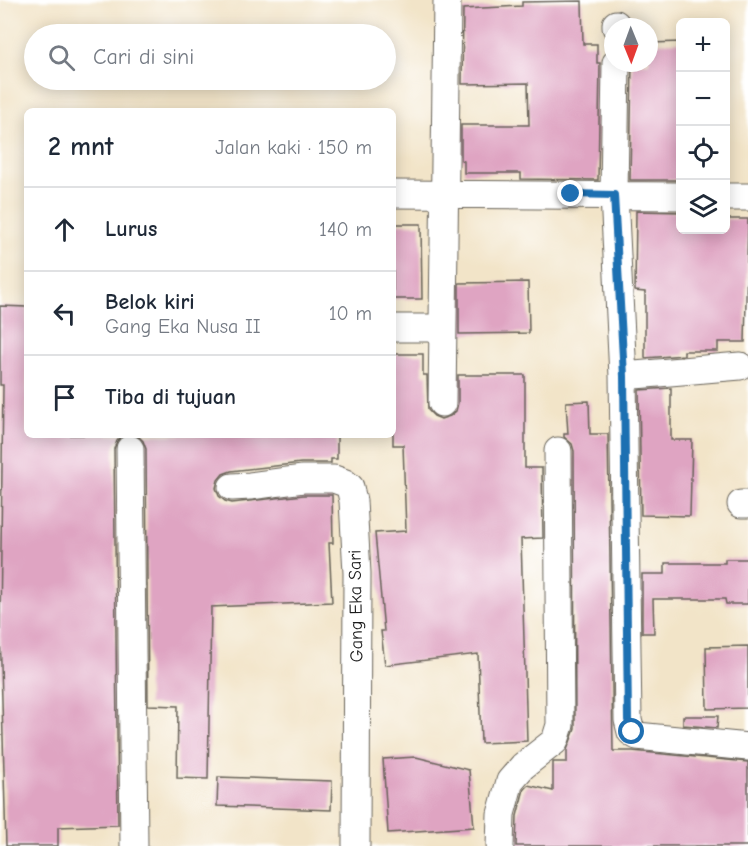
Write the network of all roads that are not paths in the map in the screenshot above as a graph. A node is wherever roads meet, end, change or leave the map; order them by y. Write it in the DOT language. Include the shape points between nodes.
graph roads {
  1 [pos="447,0"];
  2 [pos="616,72"];
  3 [pos="444,193"];
  4 [pos="396,194"];
  5 [pos="614,195"];
  6 [pos="676,196"];
  7 [pos="730,197"];
  8 [pos="748,197"];
  9 [pos="396,328"];
  10 [pos="442,328"];
  11 [pos="740,366"];
  12 [pos="624,376"];
  13 [pos="442,403"];
  14 [pos="130,449"];
  15 [pos="558,451"];
  16 [pos="232,487"];
  17 [pos="748,747"];
  18 [pos="134,846"];
  19 [pos="356,846"];
  20 [pos="500,846"];
  1 -- 3 [label="street"];
  2 -- 5 [label="street"];
  3 -- 4 [label="street"];
  3 -- 5 [label="street"];
  3 -- 10 [label="street"];
  5 -- 6 [label="street"];
  5 -- 12 [label="street"];
  7 -- 8 [label="street"];
  9 -- 10 [label="street"];
  10 -- 13 [label="street"];
  11 -- 12 [label="street"];
  12 -- 17 [label="street" via="628,720 632,732 637,736"];
  14 -- 18 [label="street"];
  15 -- 20 [label="street" via="560,725 555,741 510,781 501,814"];
  16 -- 19 [label="street, Gang Eka Sari" via="334,479 350,487 357,573"];
}
